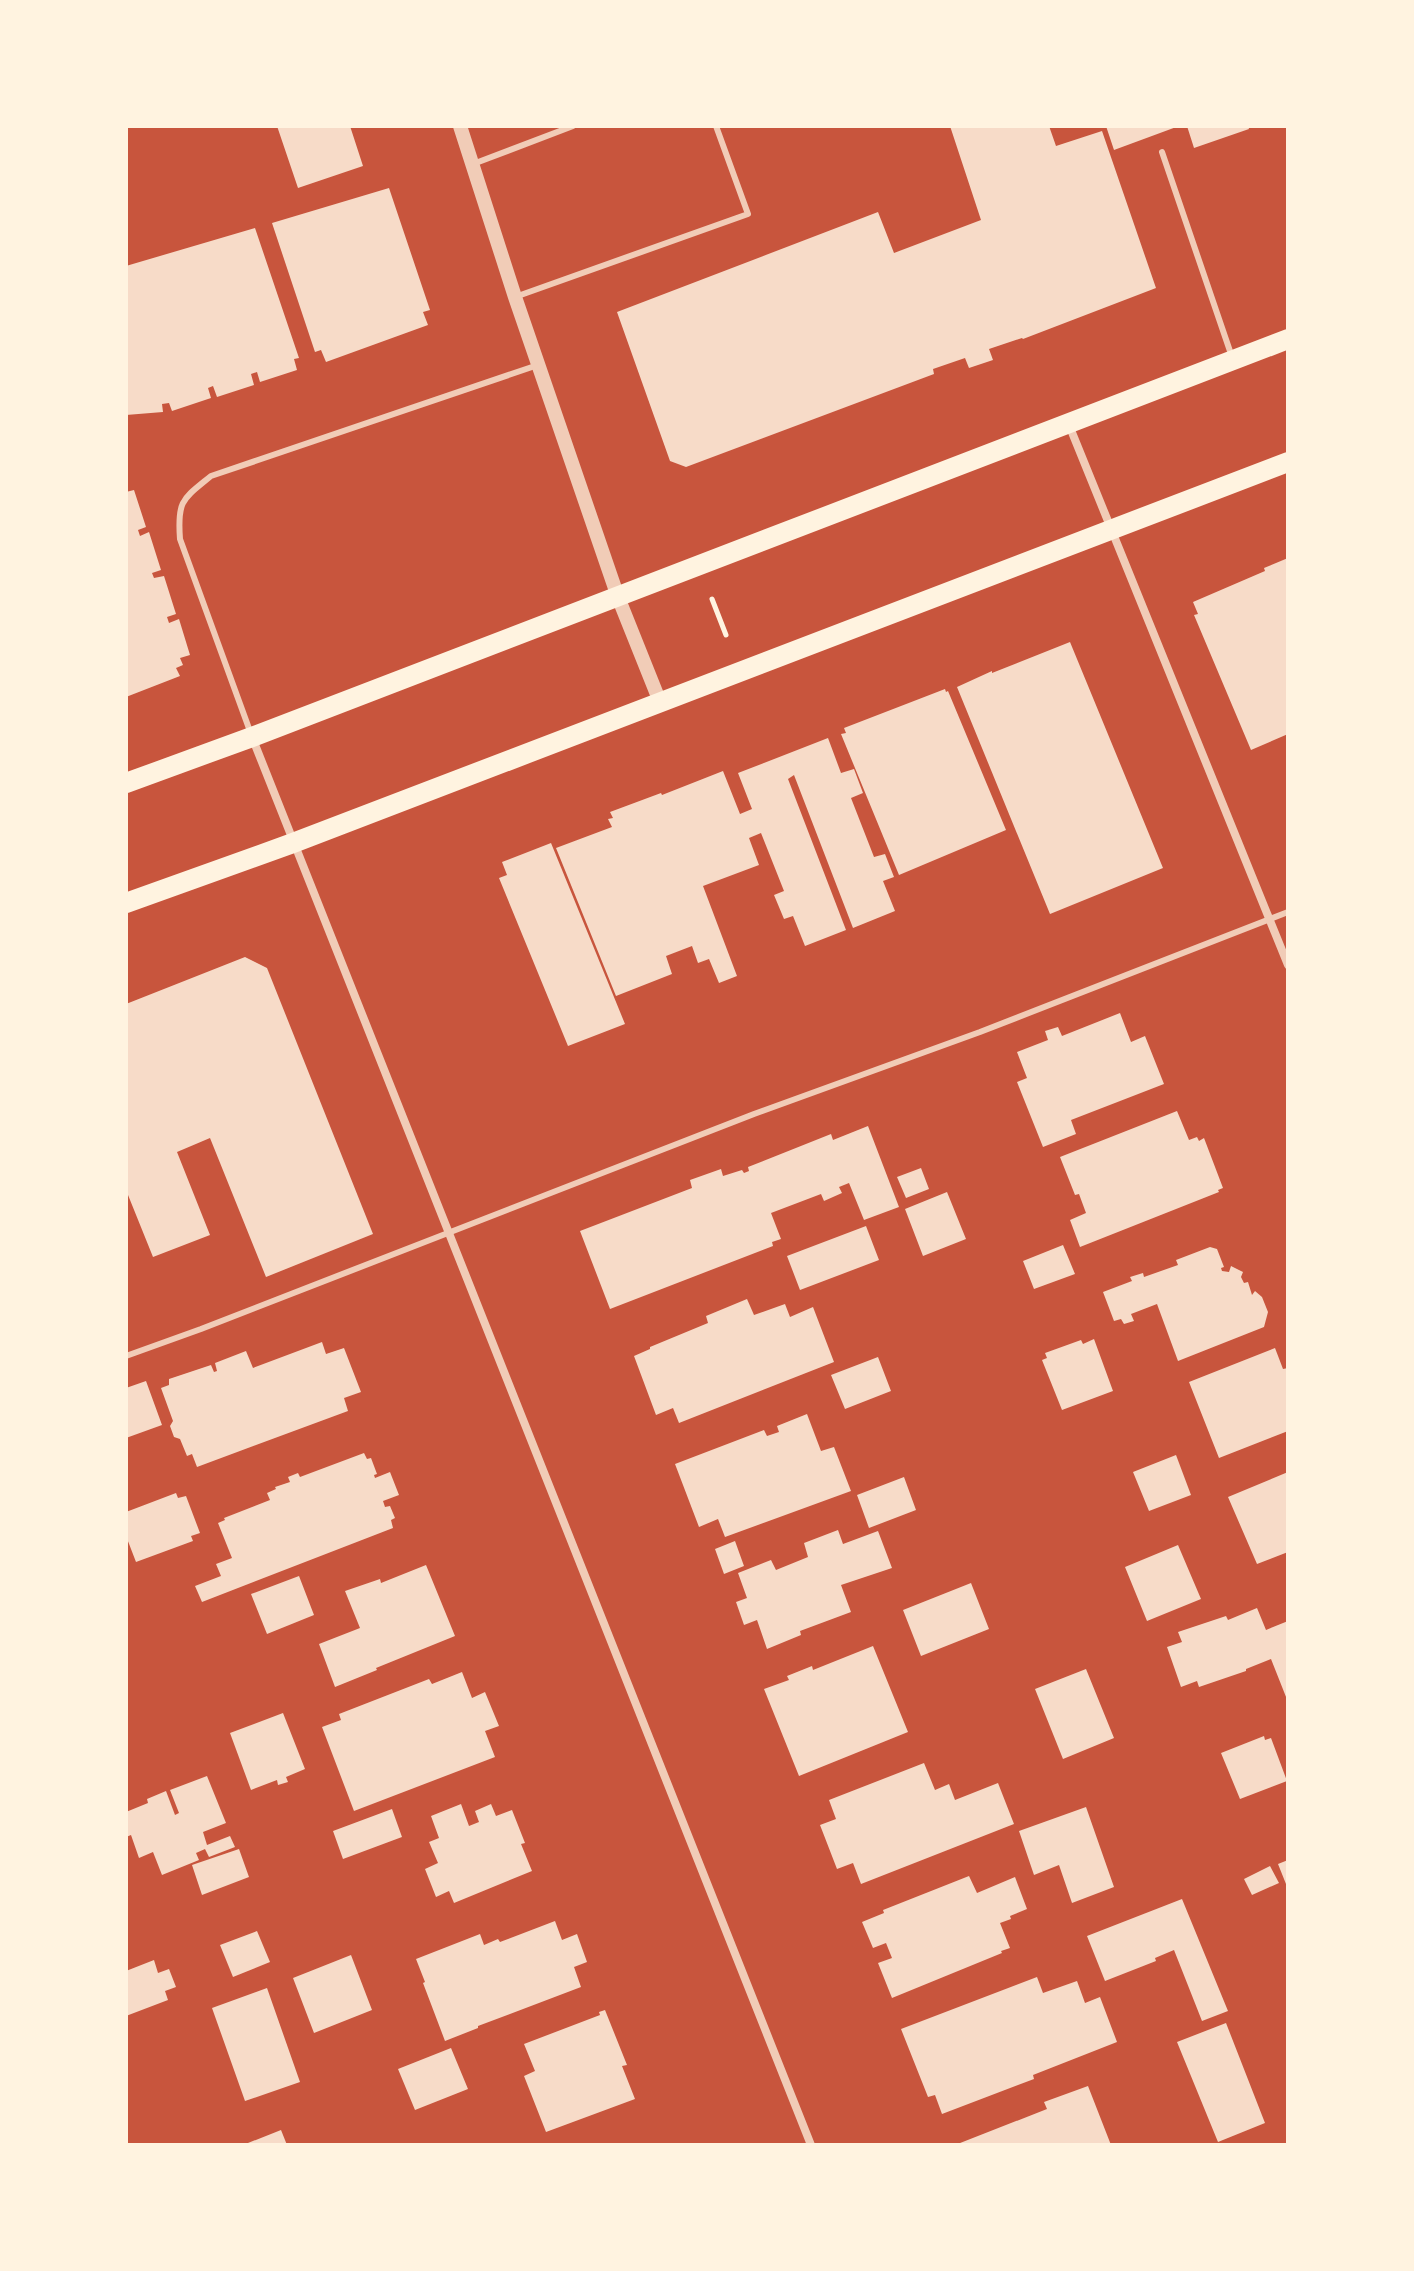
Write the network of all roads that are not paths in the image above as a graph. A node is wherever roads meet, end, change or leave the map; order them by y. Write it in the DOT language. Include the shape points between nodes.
graph roads {
  1 [pos="460,126"];
  2 [pos="573,126"];
  3 [pos="716,126"];
  4 [pos="1162,152"];
  5 [pos="473,164"];
  6 [pos="515,297"];
  7 [pos="1288,339"];
  8 [pos="1233,360"];
  9 [pos="539,365"];
  10 [pos="1068,425"];
  11 [pos="1288,462"];
  12 [pos="1110,530"];
  13 [pos="618,597"];
  14 [pos="660,702"];
  15 [pos="252,737"];
  16 [pos="126,783"];
  17 [pos="293,843"];
  18 [pos="126,903"];
  19 [pos="1288,912"];
  20 [pos="1270,920"];
  21 [pos="1288,965"];
  22 [pos="448,1232"];
  23 [pos="126,1356"];
  24 [pos="811,2145"];
  1 -- 5 [label="street"];
  2 -- 5 [label="lane"];
  3 -- 6 [label="lane" via="748,214"];
  4 -- 8 [label="lane"];
  5 -- 6 [label="street"];
  6 -- 9 [label="street"];
  7 -- 8 [label="main road"];
  8 -- 10 [label="main road"];
  9 -- 13 [label="street"];
  9 -- 15 [label="lane" via="211,476 183,499 180,539"];
  10 -- 12 [label="street"];
  10 -- 13 [label="main road"];
  11 -- 12 [label="main road"];
  12 -- 14 [label="main road"];
  12 -- 20 [label="street"];
  13 -- 14 [label="street"];
  13 -- 15 [label="main road"];
  14 -- 17 [label="main road"];
  15 -- 16 [label="main road"];
  15 -- 17 [label="street"];
  17 -- 18 [label="main road"];
  17 -- 22 [label="street"];
  19 -- 20 [label="lane"];
  20 -- 21 [label="street"];
  20 -- 22 [label="lane"];
  22 -- 23 [label="lane"];
  22 -- 24 [label="street"];
}
